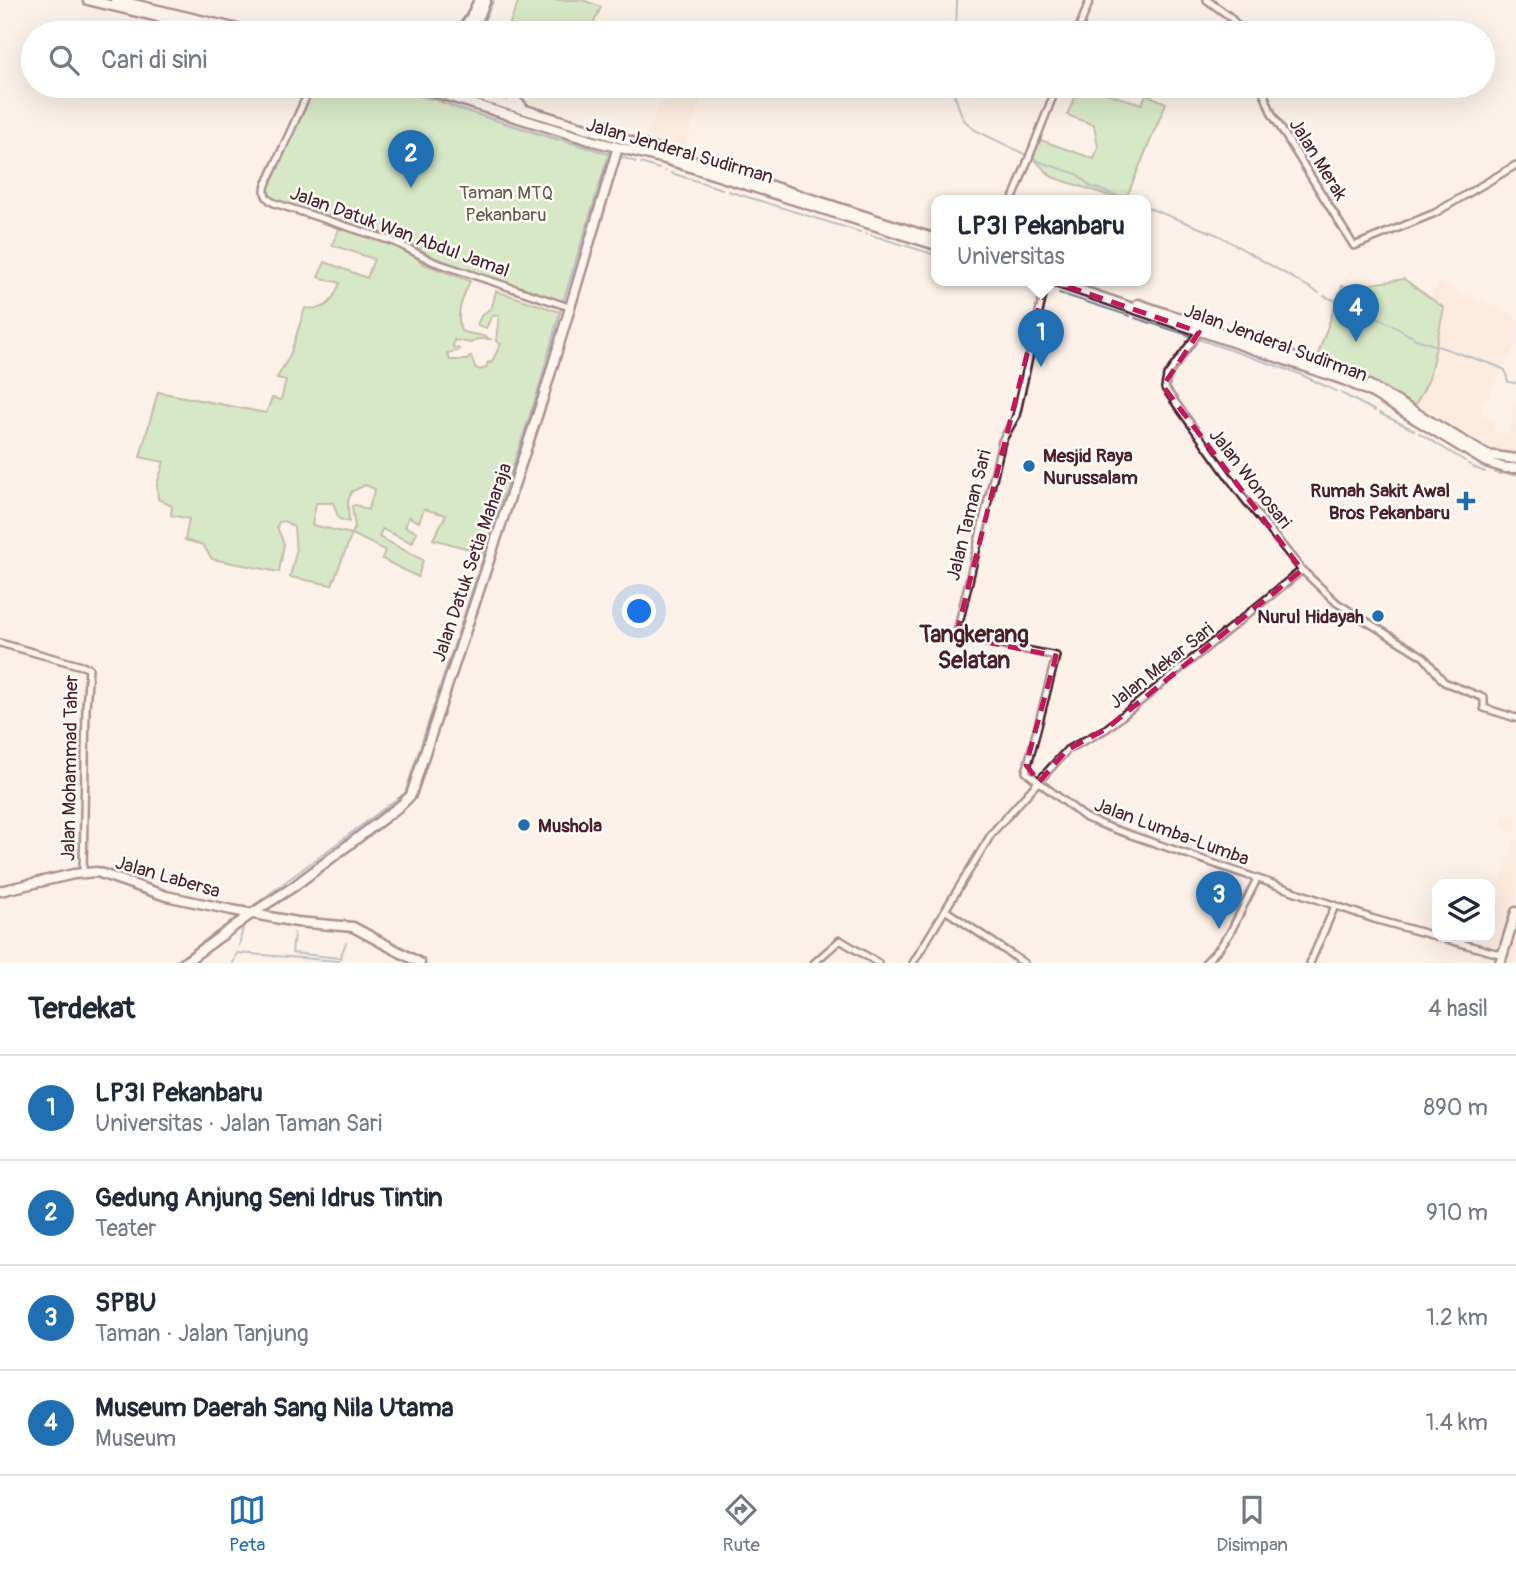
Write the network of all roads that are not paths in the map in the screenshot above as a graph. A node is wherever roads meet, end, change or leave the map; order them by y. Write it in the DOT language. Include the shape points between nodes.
graph roads {
  1 [pos="88,0"];
  2 [pos="116,0"];
  3 [pos="479,0"];
  4 [pos="486,0"];
  5 [pos="1090,0"];
  6 [pos="1207,0"];
  7 [pos="175,18"];
  8 [pos="185,21"];
  9 [pos="191,21"];
  10 [pos="468,21"];
  11 [pos="477,21"];
  12 [pos="1082,21"];
  13 [pos="1233,21"];
  14 [pos="306,98"];
  15 [pos="474,98"];
  16 [pos="481,98"];
  17 [pos="511,98"];
  18 [pos="1052,98"];
  19 [pos="1266,98"];
  20 [pos="542,115"];
  21 [pos="618,147"];
  22 [pos="1516,165"];
  23 [pos="1014,195"];
  24 [pos="818,204"];
  25 [pos="931,238"];
  26 [pos="931,243"];
  27 [pos="1045,286"];
  28 [pos="1067,286"];
  29 [pos="1084,286"];
  30 [pos="564,306"];
  31 [pos="1199,332"];
  32 [pos="1516,461"];
  33 [pos="1516,468"];
  34 [pos="1302,570"];
  35 [pos="0,643"];
  36 [pos="1516,718"];
  37 [pos="1039,782"];
  38 [pos="82,870"];
  39 [pos="1257,878"];
  40 [pos="0,891"];
  41 [pos="1335,906"];
  42 [pos="945,911"];
  43 [pos="1516,912"];
  44 [pos="248,913"];
  45 [pos="1502,959"];
  46 [pos="184,963"];
  47 [pos="421,963"];
  48 [pos="814,963"];
  49 [pos="878,963"];
  50 [pos="913,963"];
  51 [pos="1024,963"];
  52 [pos="1205,963"];
  53 [pos="1310,963"];
  1 -- 7 [label="main road"];
  2 -- 7 [label="main road"];
  3 -- 10 [label="main road"];
  4 -- 11 [label="main road"];
  5 -- 12 [label="street"];
  6 -- 13 [label="street"];
  7 -- 8 [label="main road"];
  7 -- 9 [label="main road"];
  14 -- 30 [label="street, Jalan Datuk Wan Abdul Jamal" via="266,185 267,198"];
  15 -- 21 [label="main road, Jalan Jenderal Sudirman"];
  16 -- 20 [label="main road, Jalan Jenderal Sudirman"];
  17 -- 20 [label="main road"];
  18 -- 23 [label="street"];
  19 -- 22 [label="street, Jalan Merak" via="1354,246 1435,213"];
  20 -- 24 [label="main road, Jalan Jenderal Sudirman"];
  21 -- 24 [label="main road, Jalan Jenderal Sudirman"];
  21 -- 30 [label="main road, Jalan Datuk Setia Maharaja"];
  24 -- 25 [label="main road, Jalan Jenderal Sudirman"];
  24 -- 26 [label="main road, Jalan Jenderal Sudirman"];
  27 -- 37 [label="street, Jalan Taman Sari" via="1016,416 1002,441 956,636 1056,656 1026,765 1026,772"];
  28 -- 31 [label="main road, Jalan Jenderal Sudirman"];
  29 -- 32 [label="main road, Jalan Jenderal Sudirman" via="1346,375 1392,397 1487,455"];
  30 -- 44 [label="main road, Jalan Datuk Setia Maharaja" via="543,398 411,795 293,887"];
  31 -- 33 [label="main road, Jalan Jenderal Sudirman" via="1356,385 1486,462"];
  31 -- 34 [label="street, Jalan Wonosari" via="1167,376 1164,388"];
  34 -- 36 [label="street, Jalan Wonosari" via="1337,603 1424,657 1444,682 1484,698 1484,708"];
  34 -- 37 [label="street, Jalan Mekar Sari" via="1106,729 1067,750"];
  35 -- 38 [label="street, Jalan Mohammad Taher" via="89,668"];
  37 -- 39 [label="street, Jalan Lumba-Lumba" via="1086,818"];
  37 -- 42 [label="street, Jalan Mekar Sari" via="992,834"];
  38 -- 40 [label="main road, Jalan Labersa"];
  38 -- 44 [label="main road, Jalan Labersa" via="166,896"];
  39 -- 41 [label="street, Jalan Lumba-Lumba"];
  39 -- 52 [label="street" via="1230,933"];
  41 -- 45 [label="street, Jalan Lumba-Lumba"];
  41 -- 53 [label="street"];
  42 -- 50 [label="street, Jalan Mekar Sari"];
  42 -- 51 [label="street"];
  43 -- 45 [label="main road"];
  44 -- 46 [label="main road, Jalan Datuk Setia Maharaja"];
  44 -- 47 [label="main road, Jalan Labersa" via="353,927"];
  48 -- 49 [label="street" via="840,940"];
}
